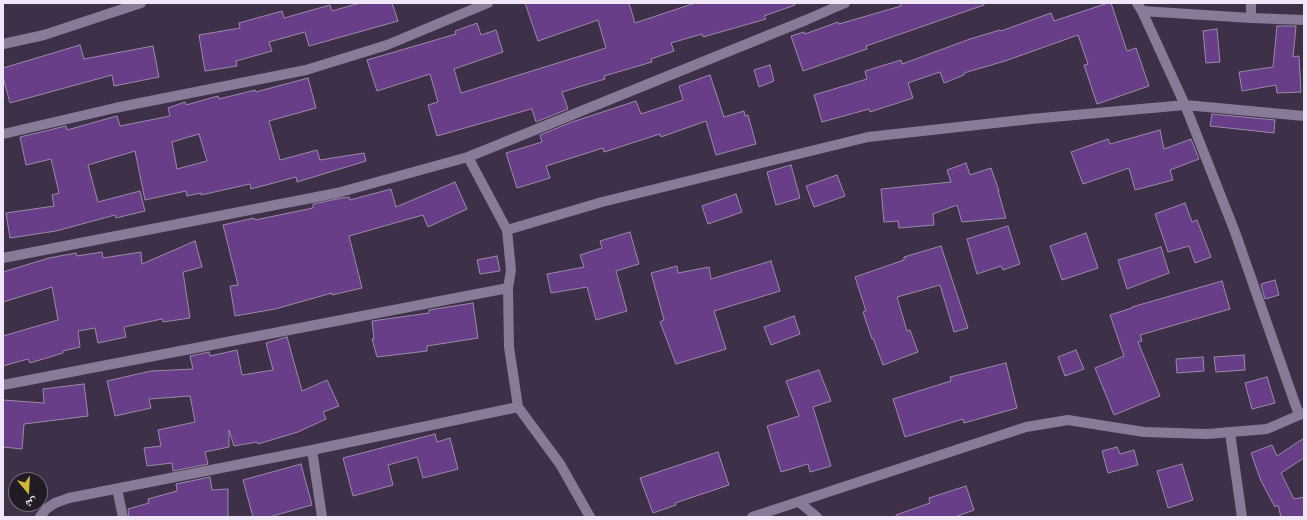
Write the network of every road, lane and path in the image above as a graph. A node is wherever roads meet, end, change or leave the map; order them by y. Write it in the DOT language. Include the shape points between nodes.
graph roads {
  1 [pos="141,3"];
  2 [pos="488,3"];
  3 [pos="845,3"];
  4 [pos="1251,3"];
  5 [pos="1140,7"];
  6 [pos="1251,18"];
  7 [pos="1304,20"];
  8 [pos="3,44"];
  9 [pos="1184,105"];
  10 [pos="1304,116"];
  11 [pos="3,134"];
  12 [pos="468,157"];
  13 [pos="507,230"];
  14 [pos="3,258"];
  15 [pos="508,288"];
  16 [pos="3,385"];
  17 [pos="518,406"];
  18 [pos="1302,414"];
  19 [pos="1230,433"];
  20 [pos="312,450"];
  21 [pos="117,489"];
  22 [pos="799,502"];
  23 [pos="40,517"];
  24 [pos="123,517"];
  25 [pos="322,517"];
  26 [pos="590,517"];
  27 [pos="752,517"];
  28 [pos="816,517"];
  29 [pos="1242,517"];
  1 -- 8 [label="street" via="44,35"];
  2 -- 11 [label="street" via="387,45 306,70 115,108"];
  3 -- 12 [label="street"];
  4 -- 6 [label="street"];
  5 -- 6 [label="street"];
  5 -- 9 [label="street"];
  6 -- 7 [label="street"];
  9 -- 10 [label="street"];
  9 -- 13 [label="street" via="868,137 602,202"];
  9 -- 18 [label="street" via="1235,232"];
  12 -- 13 [label="street"];
  12 -- 14 [label="street" via="337,194"];
  13 -- 15 [label="street" via="511,270"];
  15 -- 16 [label="street"];
  15 -- 17 [label="street" via="509,347"];
  17 -- 20 [label="street"];
  17 -- 26 [label="street" via="560,464"];
  18 -- 19 [label="street" via="1267,430"];
  19 -- 22 [label="street" via="1144,432 1068,420 1026,427"];
  19 -- 29 [label="street"];
  20 -- 21 [label="street"];
  20 -- 25 [label="street"];
  21 -- 23 [label="street" via="55,503"];
  21 -- 24 [label="street"];
  22 -- 27 [label="street"];
  22 -- 28 [label="street"];
}
